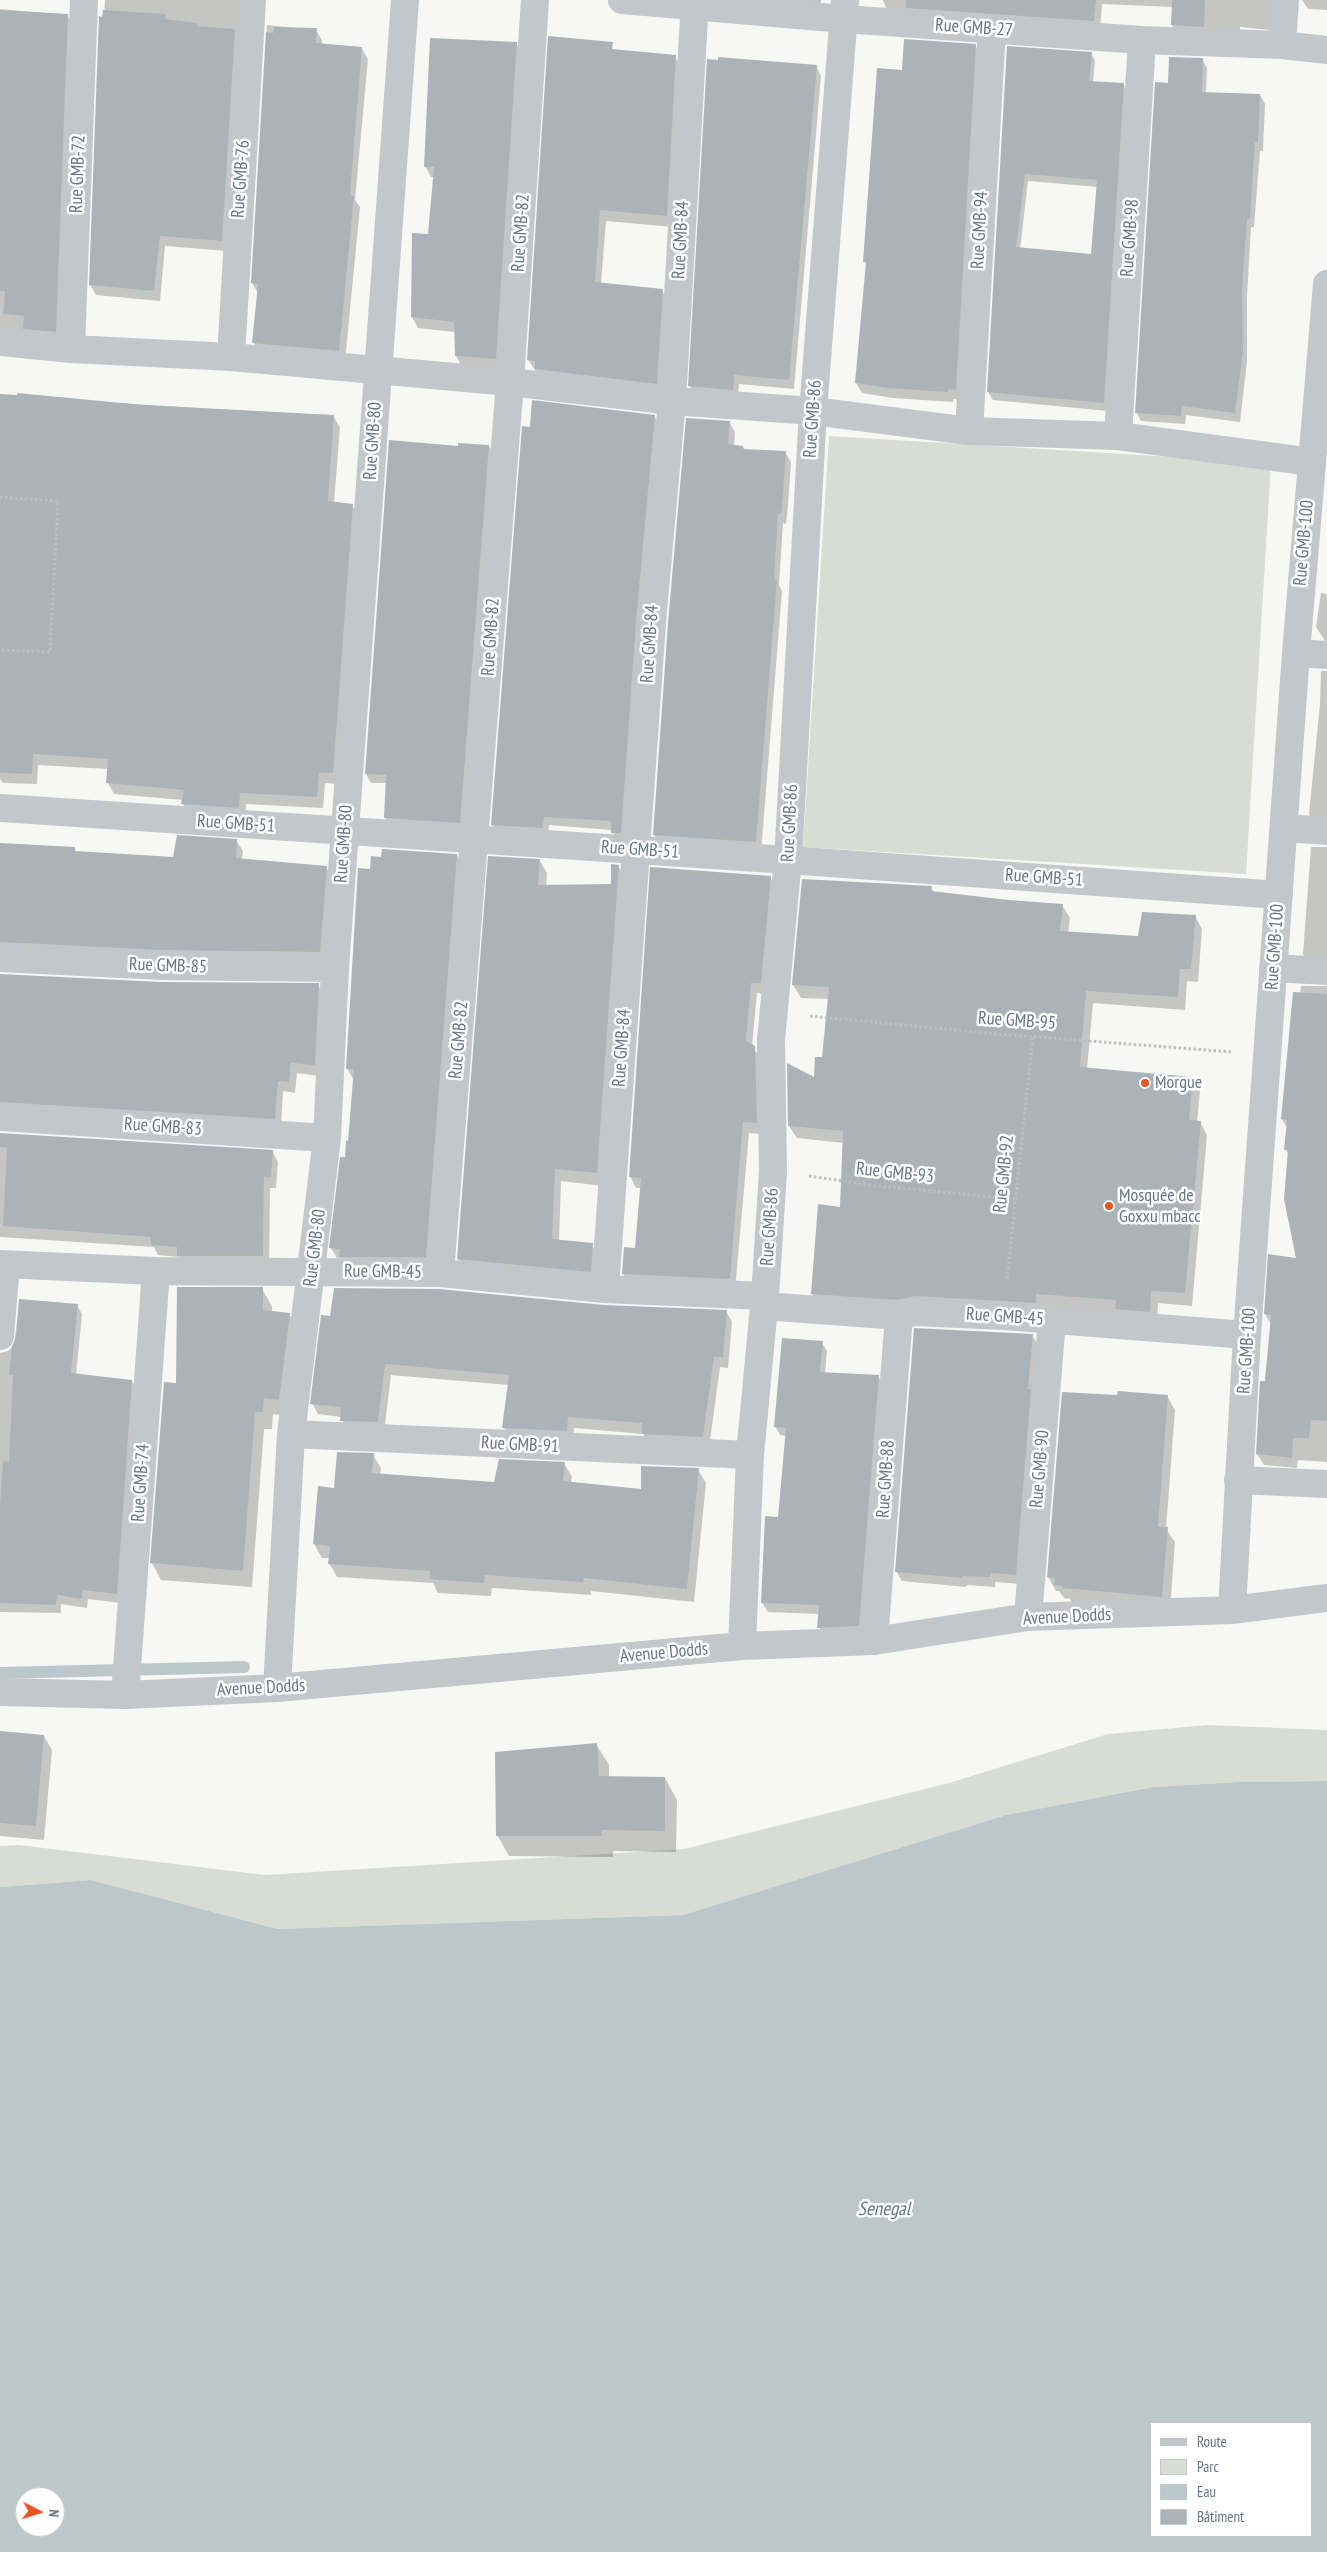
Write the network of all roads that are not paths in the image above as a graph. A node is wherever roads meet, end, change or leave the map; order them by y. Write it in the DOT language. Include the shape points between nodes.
graph roads {
  1 [pos="84,0"];
  2 [pos="252,0"];
  3 [pos="405,0"];
  4 [pos="535,0"];
  5 [pos="622,0"];
  6 [pos="1285,0"];
  7 [pos="694,2"];
  8 [pos="845,10"];
  9 [pos="992,29"];
  10 [pos="1142,40"];
  11 [pos="1282,45"];
  12 [pos="1327,50"];
  13 [pos="1327,284"];
  14 [pos="0,342"];
  15 [pos="71,349"];
  16 [pos="230,357"];
  17 [pos="378,372"];
  18 [pos="510,382"];
  19 [pos="672,401"];
  20 [pos="813,411"];
  21 [pos="968,431"];
  22 [pos="1118,436"];
  23 [pos="1312,462"];
  24 [pos="1317,509"];
  25 [pos="1296,653"];
  26 [pos="1327,655"];
  27 [pos="0,808"];
  28 [pos="1285,828"];
  29 [pos="345,831"];
  30 [pos="1327,831"];
  31 [pos="475,840"];
  32 [pos="637,850"];
  33 [pos="788,860"];
  34 [pos="1279,895"];
  35 [pos="0,958"];
  36 [pos="335,968"];
  37 [pos="1273,968"];
  38 [pos="1327,971"];
  39 [pos="0,1116"];
  40 [pos="327,1138"];
  41 [pos="3,1265"];
  42 [pos="312,1270"];
  43 [pos="156,1271"];
  44 [pos="440,1273"];
  45 [pos="605,1288"];
  46 [pos="764,1301"];
  47 [pos="899,1316"];
  48 [pos="1052,1320"];
  49 [pos="1247,1335"];
  50 [pos="0,1336"];
  51 [pos="291,1434"];
  52 [pos="750,1455"];
  53 [pos="1238,1480"];
  54 [pos="1327,1484"];
  55 [pos="1327,1598"];
  56 [pos="1232,1610"];
  57 [pos="1028,1617"];
  58 [pos="874,1641"];
  59 [pos="742,1646"];
  60 [pos="277,1688"];
  61 [pos="0,1692"];
  62 [pos="125,1695"];
  1 -- 15 [label="street, Rue GMB-72"];
  2 -- 16 [label="street, Rue GMB-76"];
  3 -- 17 [label="street, Rue GMB-80"];
  4 -- 18 [label="street, Rue GMB-82"];
  5 -- 7 [label="street, Rue GMB-27"];
  6 -- 11 [label="street"];
  7 -- 8 [label="street, Rue GMB-27"];
  7 -- 19 [label="street, Rue GMB-84"];
  8 -- 9 [label="street, Rue GMB-27"];
  8 -- 20 [label="street, Rue GMB-86"];
  9 -- 10 [label="street, Rue GMB-27"];
  9 -- 21 [label="street, Rue GMB-94"];
  10 -- 11 [label="street, Rue GMB-27"];
  10 -- 22 [label="street, Rue GMB-98"];
  11 -- 12 [label="street, Rue GMB-27"];
  13 -- 23 [label="street, Rue GMB-100"];
  14 -- 15 [label="street"];
  15 -- 16 [label="street"];
  16 -- 17 [label="street"];
  17 -- 18 [label="street"];
  17 -- 29 [label="street, Rue GMB-80"];
  18 -- 19 [label="street"];
  18 -- 31 [label="street, Rue GMB-82"];
  19 -- 20 [label="street"];
  19 -- 32 [label="street, Rue GMB-84" via="652,622"];
  20 -- 21 [label="street"];
  20 -- 33 [label="street, Rue GMB-86"];
  21 -- 22 [label="street"];
  22 -- 23 [label="street"];
  23 -- 24 [label="street, Rue GMB-100"];
  24 -- 25 [label="street, Rue GMB-100"];
  25 -- 26 [label="street"];
  25 -- 28 [label="street, Rue GMB-100"];
  27 -- 29 [label="street, Rue GMB-51"];
  28 -- 30 [label="street"];
  28 -- 34 [label="street, Rue GMB-100"];
  29 -- 31 [label="street, Rue GMB-51"];
  29 -- 36 [label="street, Rue GMB-80"];
  31 -- 32 [label="street, Rue GMB-51"];
  31 -- 44 [label="street, Rue GMB-82"];
  32 -- 33 [label="street, Rue GMB-51"];
  32 -- 45 [label="street, Rue GMB-84"];
  33 -- 34 [label="street, Rue GMB-51"];
  33 -- 46 [label="street, Rue GMB-86" via="771,1040 773,1171"];
  34 -- 37 [label="street, Rue GMB-100"];
  35 -- 36 [label="street, Rue GMB-85" via="162,966"];
  36 -- 40 [label="street, Rue GMB-80"];
  37 -- 38 [label="street"];
  37 -- 49 [label="street, Rue GMB-100"];
  39 -- 40 [label="street, Rue GMB-83"];
  40 -- 42 [label="street, Rue GMB-80"];
  41 -- 43 [label="street, Rue GMB-45"];
  41 -- 50 [label="street"];
  42 -- 43 [label="street, Rue GMB-45"];
  42 -- 44 [label="street, Rue GMB-45"];
  42 -- 51 [label="street, Rue GMB-80"];
  43 -- 62 [label="street, Rue GMB-74"];
  44 -- 45 [label="street, Rue GMB-45"];
  45 -- 46 [label="street, Rue GMB-45"];
  46 -- 47 [label="street, Rue GMB-45"];
  46 -- 52 [label="street, Rue GMB-86"];
  47 -- 48 [label="street, Rue GMB-45" via="914,1312"];
  47 -- 58 [label="street, Rue GMB-88"];
  48 -- 49 [label="street, Rue GMB-45"];
  48 -- 57 [label="street, Rue GMB-90"];
  49 -- 53 [label="street, Rue GMB-100"];
  51 -- 52 [label="street, Rue GMB-91"];
  51 -- 60 [label="street, Rue GMB-80"];
  52 -- 59 [label="street, Rue GMB-86"];
  53 -- 54 [label="street"];
  53 -- 56 [label="street, Rue GMB-100"];
  55 -- 56 [label="street, Avenue Dodds"];
  56 -- 57 [label="street, Avenue Dodds"];
  57 -- 58 [label="street, Avenue Dodds"];
  58 -- 59 [label="street, Avenue Dodds"];
  59 -- 60 [label="street, Avenue Dodds"];
  60 -- 62 [label="street, Avenue Dodds"];
  61 -- 62 [label="street, Avenue Dodds"];
}
